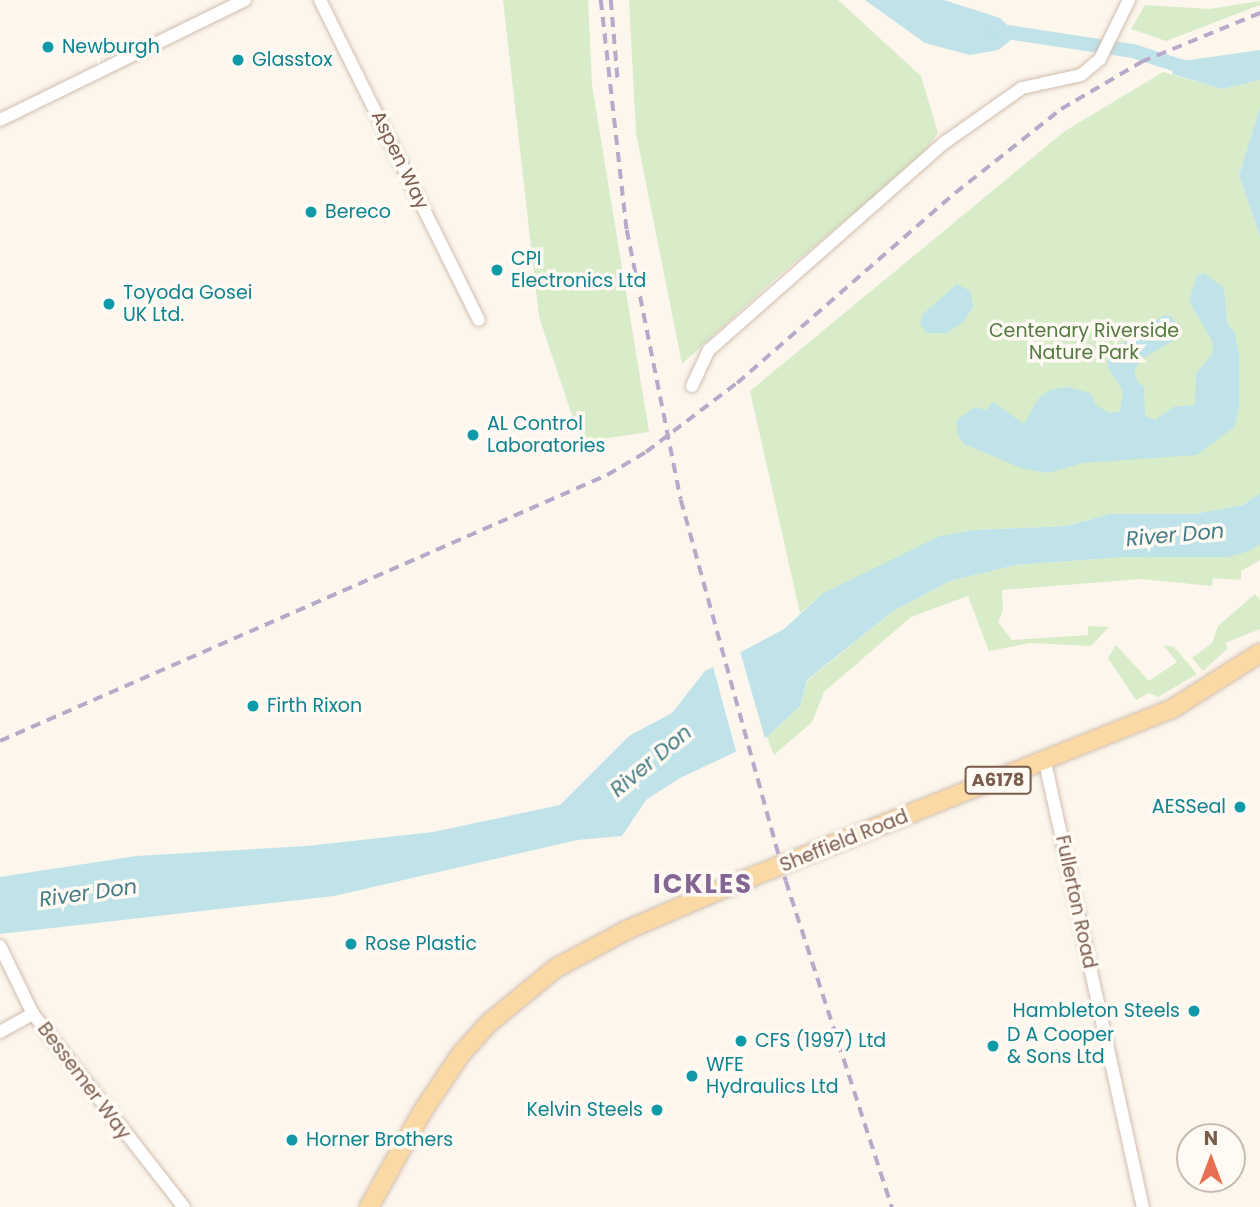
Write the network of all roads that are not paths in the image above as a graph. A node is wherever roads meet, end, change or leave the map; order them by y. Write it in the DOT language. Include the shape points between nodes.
graph roads {
  1 [pos="245,0"];
  2 [pos="320,0"];
  3 [pos="1129,0"];
  4 [pos="0,120"];
  5 [pos="479,320"];
  6 [pos="692,386"];
  7 [pos="1259,655"];
  8 [pos="1045,762"];
  9 [pos="1,948"];
  10 [pos="33,1014"];
  11 [pos="0,1032"];
  12 [pos="184,1207"];
  13 [pos="369,1207"];
  14 [pos="1143,1207"];
  1 -- 4 [label="street"];
  2 -- 5 [label="street, Aspen Way"];
  3 -- 6 [label="street" via="1100,59 1081,75 1022,88 944,143 709,350"];
  7 -- 8 [label="main road, Sheffield Road / A6178" via="1172,709"];
  8 -- 13 [label="main road, Sheffield Road / A6178" via="729,886 627,930 556,968 489,1023 461,1054 422,1112"];
  8 -- 14 [label="street, Fullerton Road"];
  9 -- 10 [label="street, Bessemer Way"];
  10 -- 11 [label="street"];
  10 -- 12 [label="street, Bessemer Way"];
}
